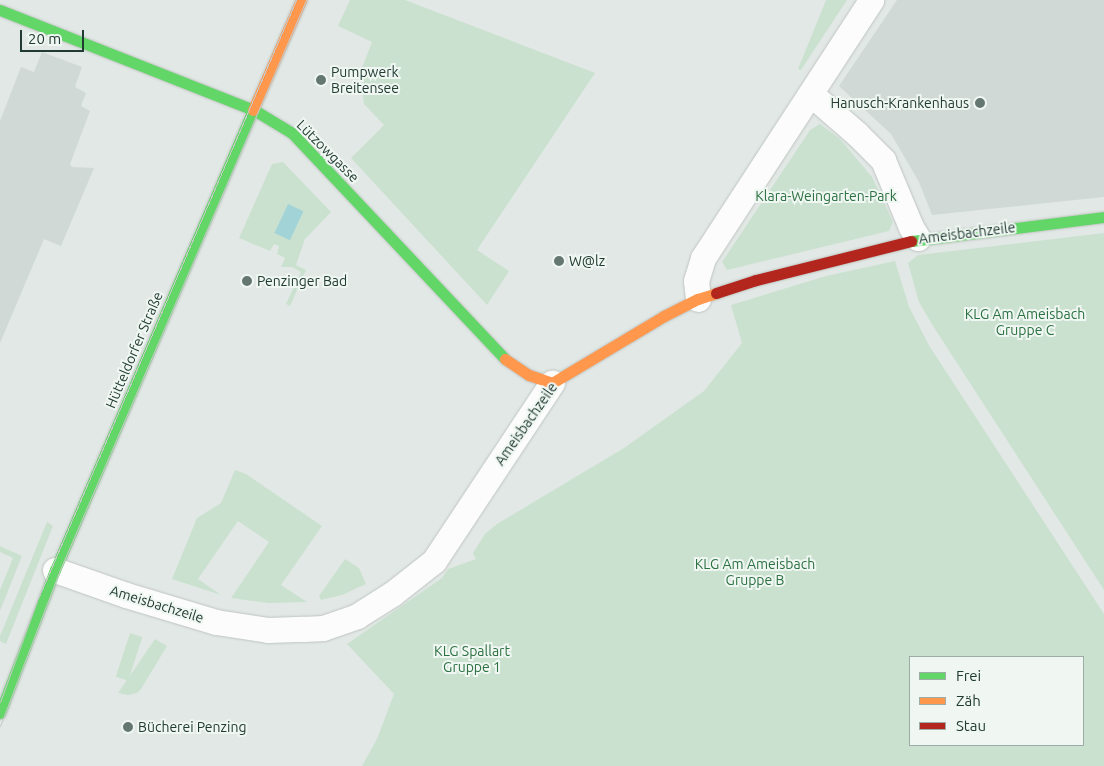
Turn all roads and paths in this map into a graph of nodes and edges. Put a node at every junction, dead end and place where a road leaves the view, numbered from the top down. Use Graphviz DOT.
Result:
graph roads {
  1 [pos="300,0"];
  2 [pos="871,0"];
  3 [pos="11,8"];
  4 [pos="811,94"];
  5 [pos="254,110"];
  6 [pos="1104,217"];
  7 [pos="918,238"];
  8 [pos="698,299"];
  9 [pos="552,383"];
  10 [pos="55,570"];
  11 [pos="6,680"];
  12 [pos="0,714"];
  1 -- 5 [label="street, Hütteldorfer Straße"];
  2 -- 4 [label="street"];
  3 -- 5 [label="street, Lützowgasse"];
  4 -- 7 [label="street"];
  4 -- 8 [label="street"];
  5 -- 9 [label="street, Lützowgasse"];
  5 -- 10 [label="street, Hütteldorfer Straße"];
  6 -- 7 [label="street, Ameisbachzeile"];
  7 -- 8 [label="street, Ameisbachzeile"];
  8 -- 9 [label="street, Ameisbachzeile"];
  9 -- 10 [label="street, Ameisbachzeile"];
  10 -- 11 [label="street, Hütteldorfer Straße"];
  11 -- 12 [label="street, Hütteldorfer Straße"];
}
